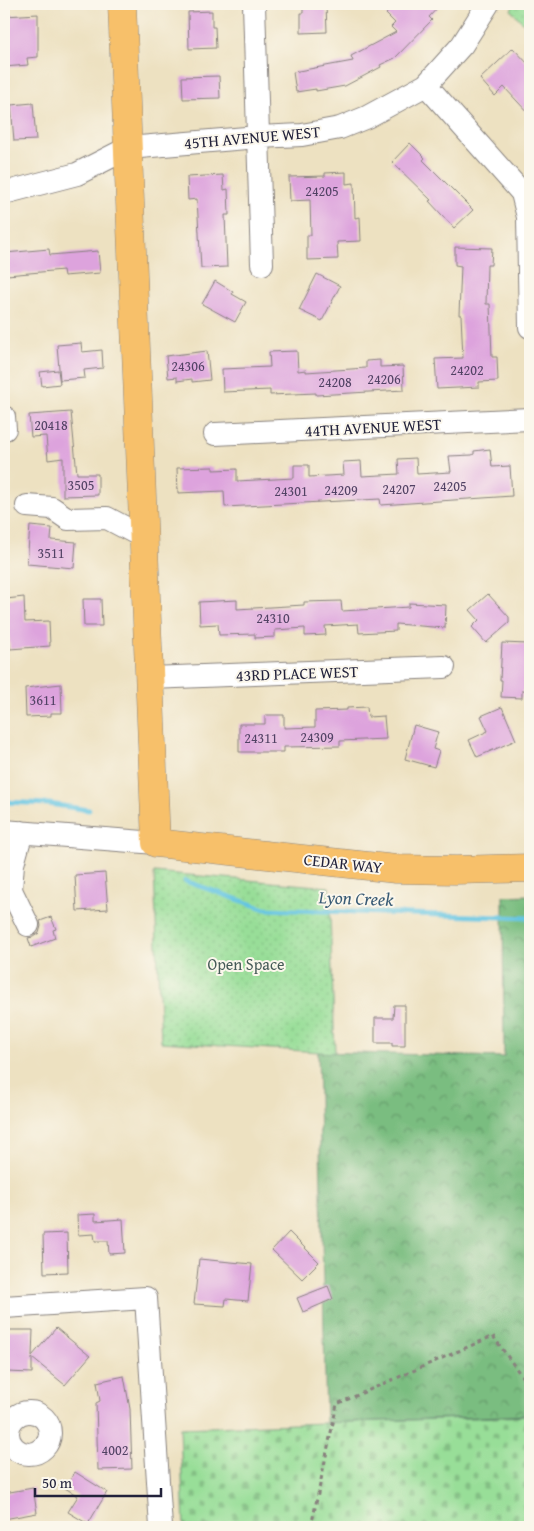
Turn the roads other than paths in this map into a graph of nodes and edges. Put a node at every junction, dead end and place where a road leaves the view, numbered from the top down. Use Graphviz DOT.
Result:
graph roads {
  1 [pos="122,4"];
  2 [pos="254,4"];
  3 [pos="488,4"];
  4 [pos="426,86"];
  5 [pos="258,137"];
  6 [pos="128,148"];
  7 [pos="4,193"];
  8 [pos="262,264"];
  9 [pos="530,327"];
  10 [pos="530,419"];
  11 [pos="215,434"];
  12 [pos="27,506"];
  13 [pos="143,537"];
  14 [pos="444,667"];
  15 [pos="150,678"];
  16 [pos="13,832"];
  17 [pos="156,843"];
  18 [pos="530,868"];
  19 [pos="28,925"];
  20 [pos="4,1307"];
  21 [pos="161,1527"];
  1 -- 6 [label="main road"];
  2 -- 5 [label="street"];
  3 -- 4 [label="street"];
  4 -- 5 [label="street, 45TH AVENUE WEST"];
  4 -- 9 [label="street"];
  5 -- 6 [label="street, 45TH AVENUE WEST"];
  5 -- 8 [label="street"];
  6 -- 7 [label="street"];
  6 -- 13 [label="main road"];
  10 -- 11 [label="street, 44TH AVENUE WEST"];
  12 -- 13 [label="street"];
  13 -- 15 [label="main road"];
  14 -- 15 [label="street, 43RD PLACE WEST"];
  15 -- 17 [label="main road"];
  16 -- 17 [label="street"];
  16 -- 19 [label="street"];
  17 -- 18 [label="main road, CEDAR WAY"];
  20 -- 21 [label="street"];
}
